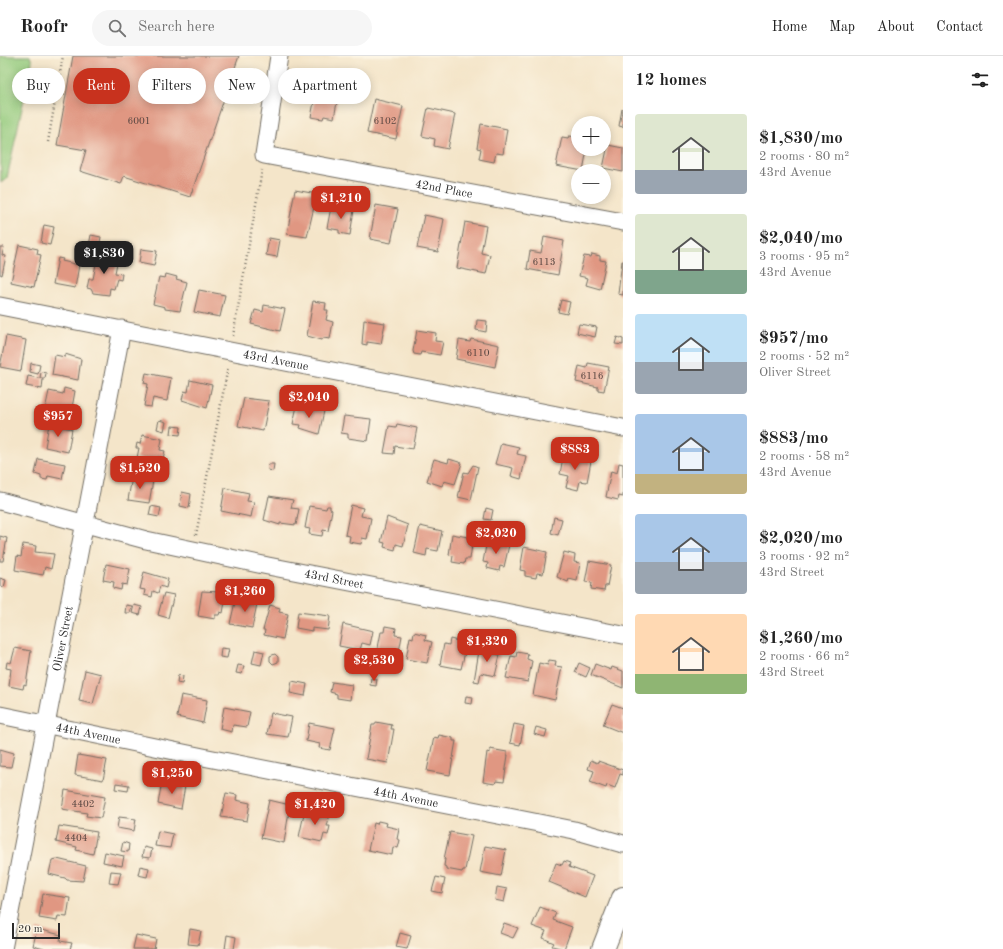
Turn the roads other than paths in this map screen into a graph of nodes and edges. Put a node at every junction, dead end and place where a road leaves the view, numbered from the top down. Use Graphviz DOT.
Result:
graph roads {
  1 [pos="279,56"];
  2 [pos="623,222"];
  3 [pos="0,306"];
  4 [pos="122,329"];
  5 [pos="623,428"];
  6 [pos="0,500"];
  7 [pos="84,523"];
  8 [pos="623,635"];
  9 [pos="0,715"];
  10 [pos="46,724"];
  11 [pos="623,844"];
  12 [pos="623,898"];
  13 [pos="3,949"];
  14 [pos="603,949"];
  1 -- 2 [label="street, 42nd Place"];
  3 -- 4 [label="street, 43rd Avenue"];
  4 -- 5 [label="street, 43rd Avenue"];
  4 -- 7 [label="street, Oliver Street"];
  6 -- 7 [label="street, 43rd Street"];
  7 -- 8 [label="street, 43rd Street"];
  7 -- 10 [label="street, Oliver Street"];
  9 -- 10 [label="street, 44th Avenue"];
  10 -- 11 [label="street, 44th Avenue"];
  10 -- 13 [label="street, Oliver Street"];
  12 -- 14 [label="street"];
}
